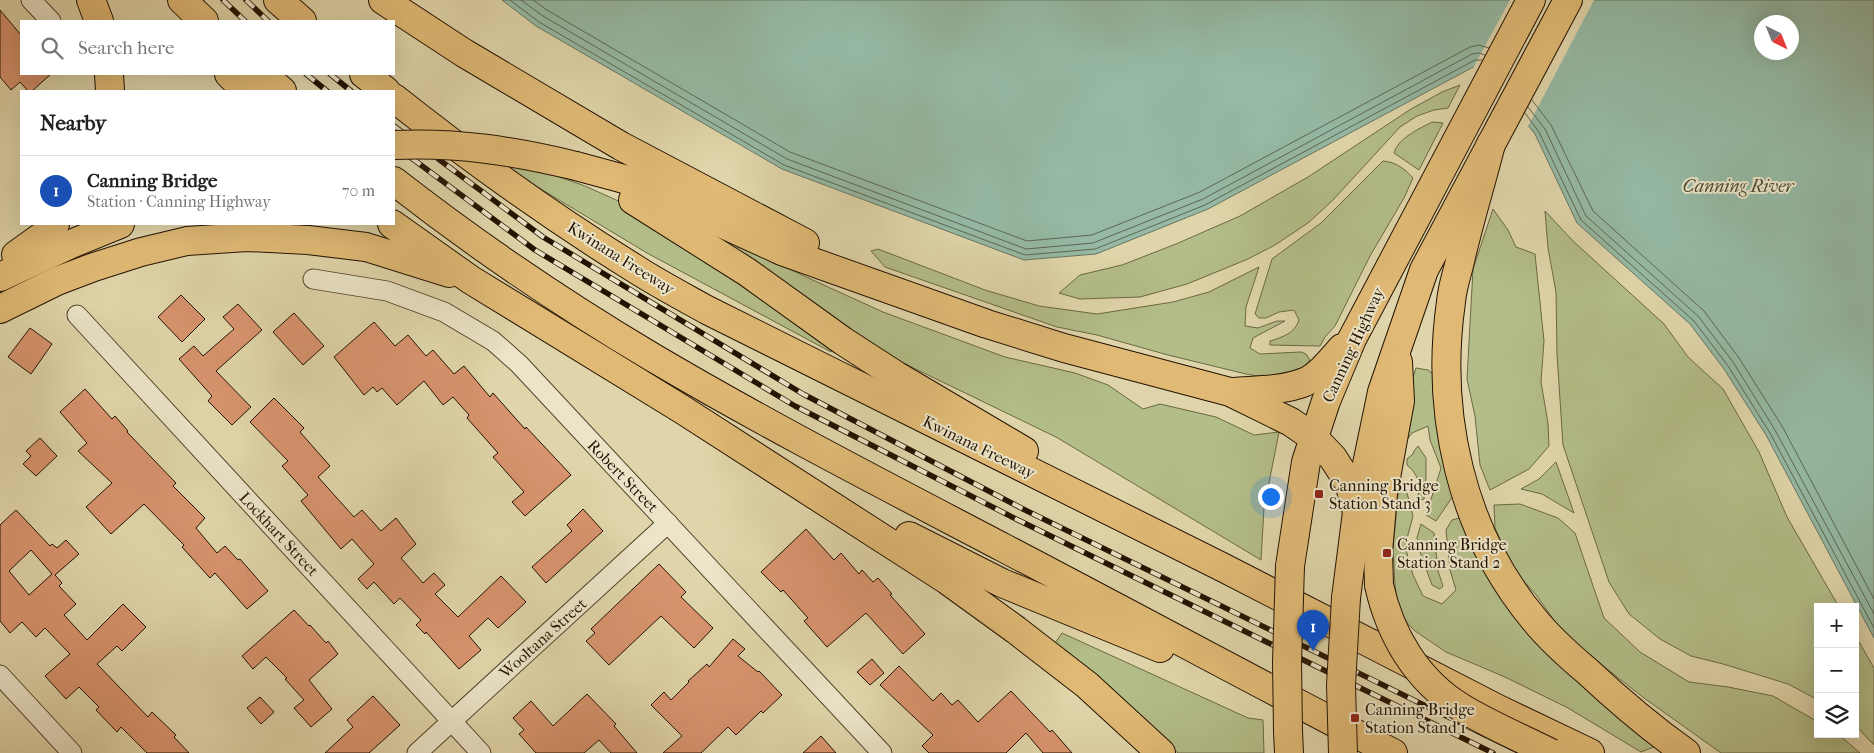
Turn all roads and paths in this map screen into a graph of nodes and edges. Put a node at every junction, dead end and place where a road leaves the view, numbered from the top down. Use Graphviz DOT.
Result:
graph roads {
  1 [pos="32,0"];
  2 [pos="91,0"];
  3 [pos="164,0"];
  4 [pos="182,0"];
  5 [pos="278,0"];
  6 [pos="382,0"];
  7 [pos="1532,0"];
  8 [pos="1568,0"];
  9 [pos="50,20"];
  10 [pos="99,20"];
  11 [pos="181,20"];
  12 [pos="203,20"];
  13 [pos="301,20"];
  14 [pos="109,75"];
  15 [pos="230,75"];
  16 [pos="263,75"];
  17 [pos="365,75"];
  18 [pos="110,90"];
  19 [pos="245,90"];
  20 [pos="281,90"];
  21 [pos="385,90"];
  22 [pos="395,99"];
  23 [pos="1492,144"];
  24 [pos="395,145"];
  25 [pos="576,166"];
  26 [pos="395,182"];
  27 [pos="54,225"];
  28 [pos="118,225"];
  29 [pos="393,225"];
  30 [pos="0,266"];
  31 [pos="0,277"];
  32 [pos="313,279"];
  33 [pos="472,280"];
  34 [pos="885,288"];
  35 [pos="0,309"];
  36 [pos="77,315"];
  37 [pos="1352,339"];
  38 [pos="1398,343"];
  39 [pos="1230,392"];
  40 [pos="683,410"];
  41 [pos="1314,438"];
  42 [pos="1357,512"];
  43 [pos="668,523"];
  44 [pos="1222,567"];
  45 [pos="0,675"];
  46 [pos="1297,704"];
  47 [pos="452,721"];
  48 [pos="1288,742"];
  49 [pos="72,753"];
  50 [pos="417,753"];
  51 [pos="481,753"];
  52 [pos="882,753"];
  53 [pos="1161,753"];
  54 [pos="1343,753"];
  55 [pos="1393,753"];
  56 [pos="1551,753"];
  57 [pos="1590,753"];
  58 [pos="1686,753"];
  1 -- 9 [label="street"];
  2 -- 10 [label="highway"];
  3 -- 11 [label="highway"];
  4 -- 12 [label="highway"];
  5 -- 13 [label="highway"];
  6 -- 34 [label="highway"];
  7 -- 37 [label="highway, Canning Highway"];
  8 -- 23 [label="highway"];
  14 -- 18 [label="highway"];
  15 -- 19 [label="highway"];
  16 -- 20 [label="highway"];
  17 -- 21 [label="highway"];
  22 -- 44 [label="highway, Kwinana Freeway"];
  23 -- 38 [label="highway"];
  23 -- 58 [label="highway"];
  24 -- 25 [label="highway, bridge"];
  25 -- 34 [label="highway"];
  25 -- 44 [label="highway"];
  26 -- 46 [label="highway"];
  27 -- 30 [label="highway"];
  28 -- 31 [label="highway"];
  29 -- 33 [label="highway"];
  32 -- 43 [label="street, Robert Street"];
  33 -- 35 [label="highway"];
  33 -- 40 [label="highway"];
  34 -- 39 [label="highway"];
  36 -- 47 [label="street, Lockhart Street"];
  37 -- 39 [label="highway"];
  37 -- 41 [label="highway, Canning Highway"];
  38 -- 42 [label="highway"];
  38 -- 56 [label="highway, bridge"];
  39 -- 41 [label="highway"];
  40 -- 46 [label="highway"];
  40 -- 53 [label="highway"];
  41 -- 42 [label="highway"];
  41 -- 48 [label="highway, Canning Highway, bridge"];
  42 -- 54 [label="highway, bridge"];
  43 -- 47 [label="street, Wooltana Street"];
  43 -- 52 [label="street, Robert Street"];
  44 -- 57 [label="highway, Kwinana Freeway"];
  45 -- 49 [label="street"];
  46 -- 55 [label="highway"];
  47 -- 50 [label="street, Wooltana Street"];
  47 -- 51 [label="street, Lockhart Street"];
}
